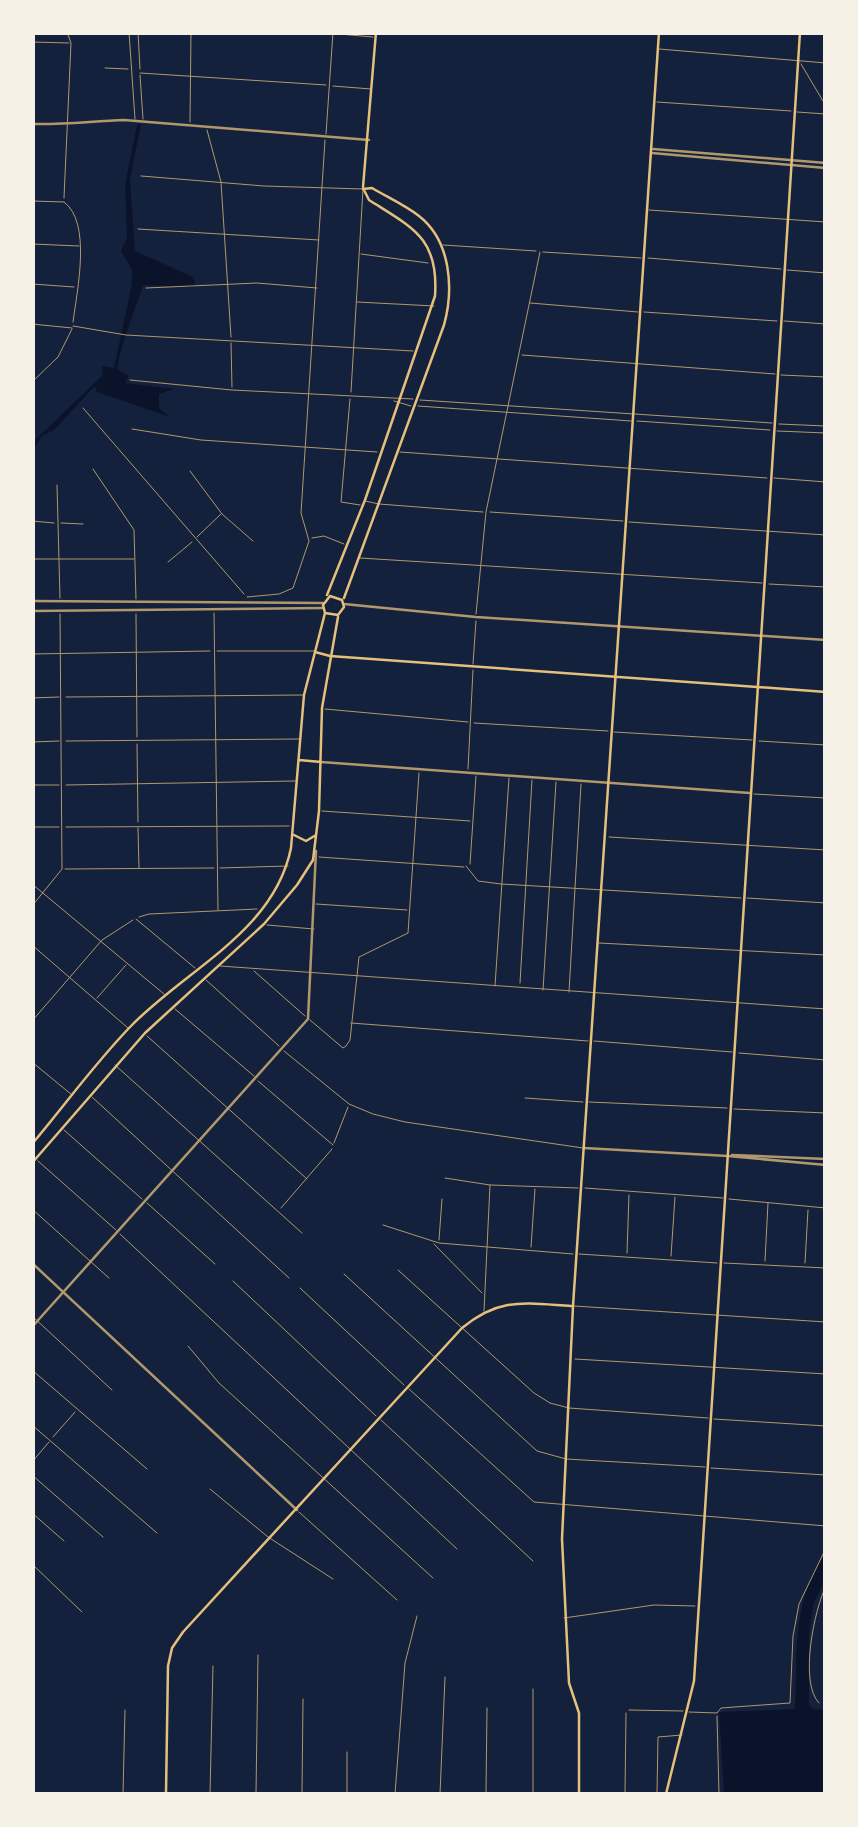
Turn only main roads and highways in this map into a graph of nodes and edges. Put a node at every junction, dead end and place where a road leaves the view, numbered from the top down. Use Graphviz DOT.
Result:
graph roads {
  1 [pos="658,32"];
  2 [pos="800,32"];
  3 [pos="376,35"];
  4 [pos="363,189"];
  5 [pos="440,244"];
  6 [pos="428,245"];
  7 [pos="343,603"];
  8 [pos="324,606"];
  9 [pos="338,616"];
  10 [pos="314,651"];
  11 [pos="330,656"];
  12 [pos="616,679"];
  13 [pos="758,687"];
  14 [pos="826,692"];
  15 [pos="297,760"];
  16 [pos="321,762"];
  17 [pos="293,834"];
  18 [pos="318,834"];
  19 [pos="98,1063"];
  20 [pos="109,1072"];
  21 [pos="95,1078"];
  22 [pos="32,1144"];
  23 [pos="34,1161"];
  24 [pos="573,1306"];
  25 [pos="166,1794"];
  26 [pos="579,1794"];
  27 [pos="666,1794"];
  1 -- 12 [label="main road"];
  2 -- 13 [label="main road"];
  3 -- 4 [label="main road"];
  4 -- 5 [label="main road"];
  4 -- 6 [label="main road"];
  5 -- 6 [label="main road"];
  5 -- 7 [label="main road"];
  6 -- 8 [label="main road"];
  7 -- 8 [label="main road"];
  7 -- 9 [label="main road"];
  8 -- 9 [label="main road"];
  8 -- 10 [label="main road"];
  9 -- 11 [label="main road"];
  10 -- 11 [label="main road"];
  10 -- 15 [label="main road"];
  11 -- 12 [label="main road"];
  11 -- 16 [label="main road"];
  12 -- 13 [label="main road"];
  12 -- 24 [label="main road"];
  13 -- 14 [label="main road"];
  13 -- 27 [label="main road"];
  15 -- 16 [label="main road"];
  15 -- 17 [label="main road"];
  16 -- 18 [label="main road"];
  17 -- 18 [label="main road"];
  17 -- 19 [label="main road"];
  18 -- 20 [label="main road"];
  19 -- 20 [label="main road"];
  19 -- 21 [label="main road"];
  20 -- 21 [label="main road"];
  21 -- 22 [label="main road"];
  21 -- 23 [label="main road"];
  24 -- 25 [label="main road"];
  24 -- 26 [label="main road"];
}
